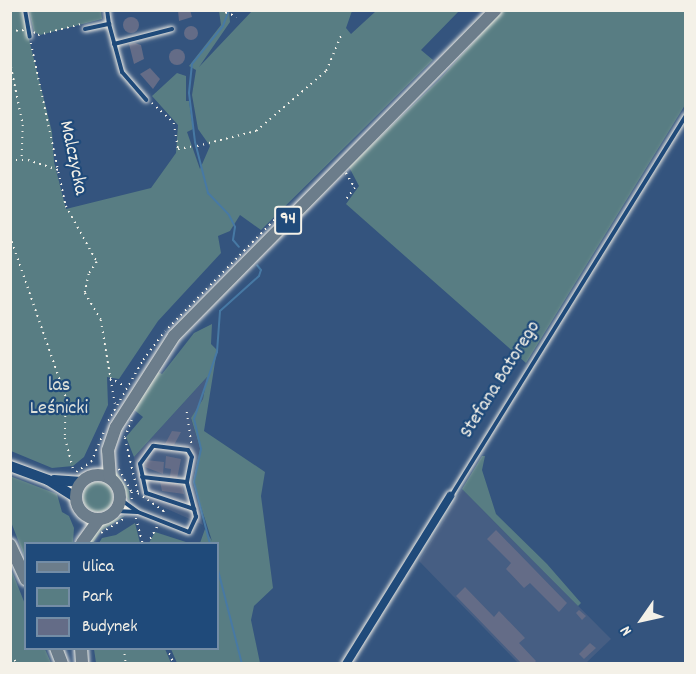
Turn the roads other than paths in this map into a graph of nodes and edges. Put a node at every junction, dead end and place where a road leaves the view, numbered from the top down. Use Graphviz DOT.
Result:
graph roads {
  1 [pos="25,10"];
  2 [pos="107,10"];
  3 [pos="495,10"];
  4 [pos="109,24"];
  5 [pos="86,29"];
  6 [pos="172,29"];
  7 [pos="30,37"];
  8 [pos="114,44"];
  9 [pos="146,100"];
  10 [pos="686,115"];
  11 [pos="108,450"];
  12 [pos="10,466"];
  13 [pos="94,475"];
  14 [pos="78,477"];
  15 [pos="142,477"];
  16 [pos="110,478"];
  17 [pos="48,480"];
  18 [pos="187,482"];
  19 [pos="450,496"];
  20 [pos="75,497"];
  21 [pos="127,499"];
  22 [pos="194,509"];
  23 [pos="138,512"];
  24 [pos="121,513"];
  25 [pos="83,515"];
  26 [pos="99,520"];
  27 [pos="82,542"];
  28 [pos="83,542"];
  29 [pos="10,545"];
  30 [pos="24,575"];
  31 [pos="346,663"];
  1 -- 7 [label="lane"];
  2 -- 4 [label="lane"];
  3 -- 11 [label="main road, 94"];
  4 -- 5 [label="lane"];
  4 -- 8 [label="lane"];
  6 -- 8 [label="lane"];
  8 -- 9 [label="lane"];
  10 -- 19 [label="lane, Stefana Batorego"];
  11 -- 13 [label="main road, 94"];
  11 -- 16 [label="main road, 94"];
  12 -- 17 [label="main road"];
  13 -- 14 [label="main road"];
  13 -- 16 [label="main road"];
  14 -- 17 [label="main road"];
  14 -- 20 [label="main road"];
  15 -- 18 [label="lane"];
  15 -- 18 [label="lane"];
  15 -- 22 [label="lane"];
  16 -- 21 [label="main road, 94"];
  17 -- 20 [label="main road"];
  18 -- 22 [label="lane"];
  19 -- 31 [label="street, Stefana Batorego"];
  20 -- 25 [label="main road"];
  21 -- 23 [label="lane"];
  21 -- 24 [label="main road"];
  22 -- 23 [label="lane"];
  23 -- 24 [label="lane"];
  24 -- 26 [label="main road"];
  25 -- 26 [label="main road"];
  25 -- 27 [label="main road"];
  26 -- 28 [label="main road"];
  29 -- 30 [label="main road"];
}
